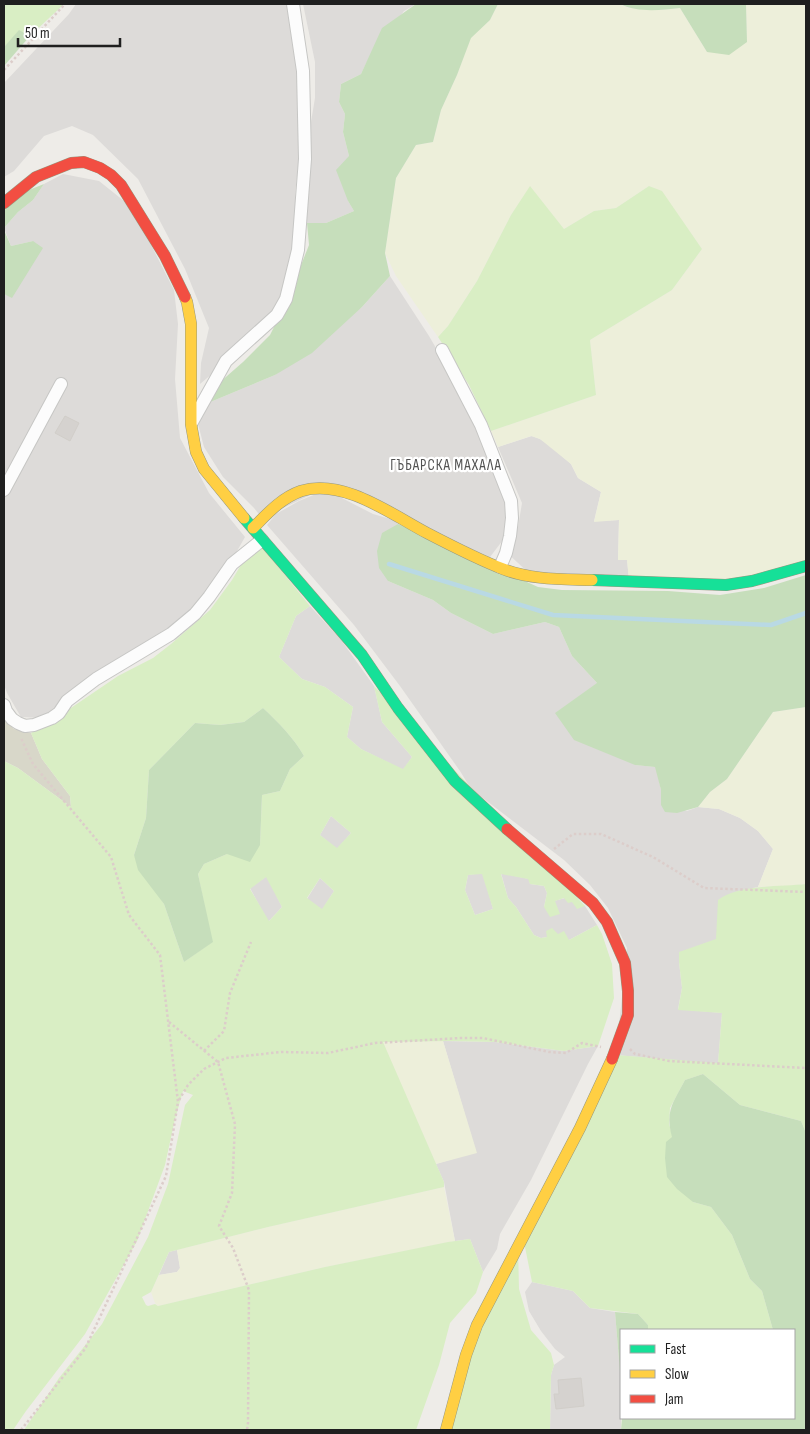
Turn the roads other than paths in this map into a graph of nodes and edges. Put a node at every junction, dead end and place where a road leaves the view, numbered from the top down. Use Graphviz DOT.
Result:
graph roads {
  1 [pos="293,4"];
  2 [pos="4,202"];
  3 [pos="442,350"];
  4 [pos="60,384"];
  5 [pos="190,424"];
  6 [pos="4,490"];
  7 [pos="254,528"];
  8 [pos="262,540"];
  9 [pos="806,566"];
  10 [pos="500,568"];
  11 [pos="4,705"];
  12 [pos="446,1430"];
  1 -- 5 [label="street"];
  2 -- 5 [label="street"];
  3 -- 10 [label="street"];
  4 -- 6 [label="street"];
  5 -- 7 [label="street"];
  7 -- 8 [label="street"];
  7 -- 10 [label="street"];
  8 -- 11 [label="street"];
  8 -- 12 [label="street"];
  9 -- 10 [label="street"];
}
